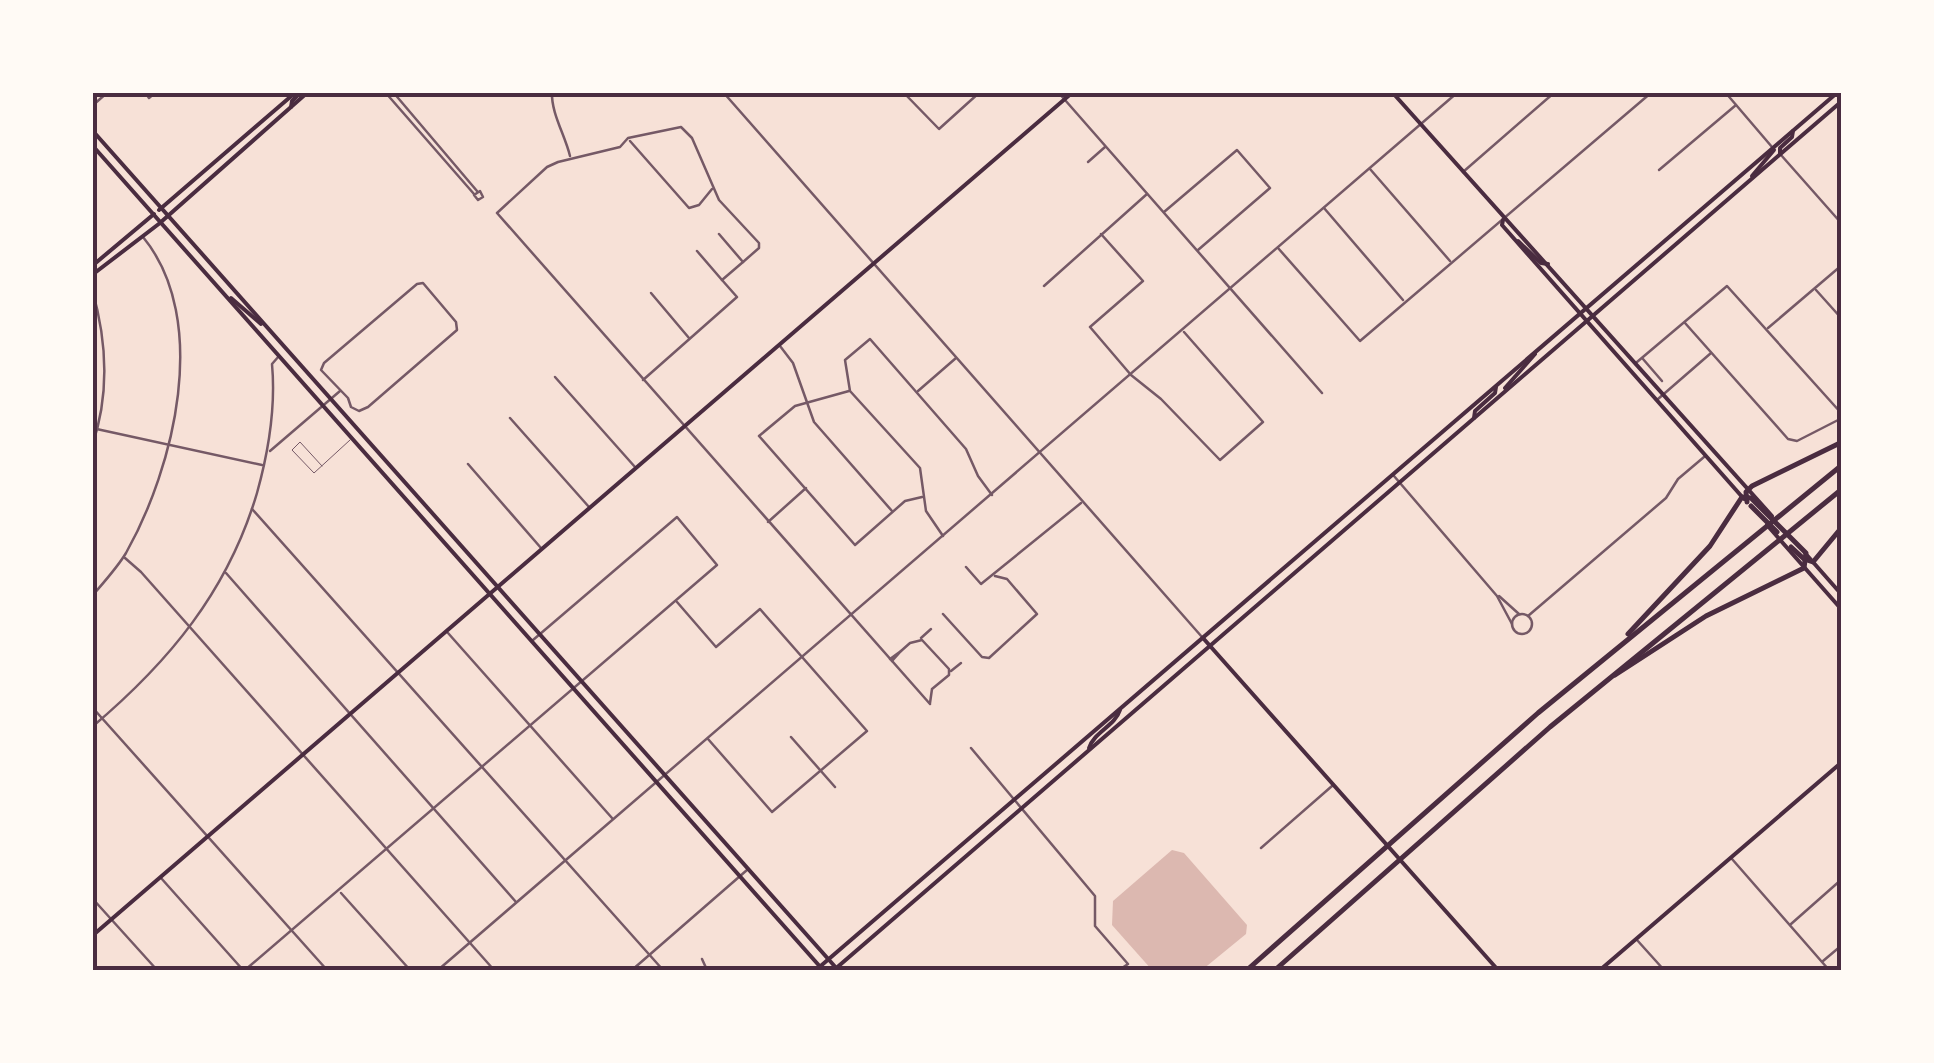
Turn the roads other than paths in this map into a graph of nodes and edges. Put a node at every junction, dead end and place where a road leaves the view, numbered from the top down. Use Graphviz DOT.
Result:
graph roads {
  1 [pos="108,92"];
  2 [pos="145,92"];
  3 [pos="156,92"];
  4 [pos="302,92"];
  5 [pos="385,92"];
  6 [pos="393,92"];
  7 [pos="552,92"];
  8 [pos="723,92"];
  9 [pos="903,92"];
  10 [pos="980,92"];
  11 [pos="1058,92"];
  12 [pos="1073,92"];
  13 [pos="1392,92"];
  14 [pos="1458,92"];
  15 [pos="1555,92"];
  16 [pos="1652,92"];
  17 [pos="1725,92"];
  18 [pos="1838,92"];
  19 [pos="1064,100"];
  20 [pos="1842,101"];
  21 [pos="1736,105"];
  22 [pos="92,106"];
  23 [pos="1420,125"];
  24 [pos="1793,131"];
  25 [pos="94,133"];
  26 [pos="628,138"];
  27 [pos="92,145"];
  28 [pos="1106,146"];
  29 [pos="1773,148"];
  30 [pos="1780,154"];
  31 [pos="571,158"];
  32 [pos="1088,162"];
  33 [pos="1370,169"];
  34 [pos="1659,170"];
  35 [pos="1462,172"];
  36 [pos="1749,180"];
  37 [pos="713,188"];
  38 [pos="1147,194"];
  39 [pos="161,208"];
  40 [pos="1324,208"];
  41 [pos="1163,213"];
  42 [pos="154,214"];
  43 [pos="168,216"];
  44 [pos="1503,220"];
  45 [pos="160,222"];
  46 [pos="1842,224"];
  47 [pos="719,234"];
  48 [pos="1101,234"];
  49 [pos="142,236"];
  50 [pos="1514,239"];
  51 [pos="1278,248"];
  52 [pos="696,251"];
  53 [pos="1197,251"];
  54 [pos="744,262"];
  55 [pos="1451,262"];
  56 [pos="874,263"];
  57 [pos="1548,264"];
  58 [pos="92,266"];
  59 [pos="1842,266"];
  60 [pos="92,275"];
  61 [pos="722,280"];
  62 [pos="1044,286"];
  63 [pos="1815,288"];
  64 [pos="92,289"];
  65 [pos="1230,289"];
  66 [pos="650,294"];
  67 [pos="227,297"];
  68 [pos="1404,301"];
  69 [pos="1586,307"];
  70 [pos="1579,313"];
  71 [pos="1594,315"];
  72 [pos="1842,319"];
  73 [pos="1587,321"];
  74 [pos="1684,322"];
  75 [pos="264,324"];
  76 [pos="1767,329"];
  77 [pos="1183,330"];
  78 [pos="690,339"];
  79 [pos="1544,343"];
  80 [pos="780,346"];
  81 [pos="1711,352"];
  82 [pos="279,356"];
  83 [pos="956,358"];
  84 [pos="1642,358"];
  85 [pos="1636,364"];
  86 [pos="1131,375"];
  87 [pos="554,377"];
  88 [pos="642,380"];
  89 [pos="1662,382"];
  90 [pos="1495,386"];
  91 [pos="341,390"];
  92 [pos="1506,390"];
  93 [pos="850,391"];
  94 [pos="917,392"];
  95 [pos="1322,393"];
  96 [pos="1663,394"];
  97 [pos="330,399"];
  98 [pos="1656,400"];
  99 [pos="806,402"];
  100 [pos="324,405"];
  101 [pos="1842,416"];
  102 [pos="510,418"];
  103 [pos="1474,418"];
  104 [pos="684,427"];
  105 [pos="95,429"];
  106 [pos="353,438"];
  107 [pos="1842,442"];
  108 [pos="171,445"];
  109 [pos="92,446"];
  110 [pos="268,453"];
  111 [pos="1038,454"];
  112 [pos="1706,456"];
  113 [pos="468,464"];
  114 [pos="1842,464"];
  115 [pos="264,466"];
  116 [pos="322,466"];
  117 [pos="636,468"];
  118 [pos="1393,474"];
  119 [pos="1399,482"];
  120 [pos="806,488"];
  121 [pos="1842,489"];
  122 [pos="992,495"];
  123 [pos="924,497"];
  124 [pos="1747,498"];
  125 [pos="1082,502"];
  126 [pos="590,508"];
  127 [pos="252,509"];
  128 [pos="893,512"];
  129 [pos="767,523"];
  130 [pos="1842,527"];
  131 [pos="944,537"];
  132 [pos="542,550"];
  133 [pos="124,557"];
  134 [pos="1808,561"];
  135 [pos="966,567"];
  136 [pos="226,573"];
  137 [pos="995,576"];
  138 [pos="497,588"];
  139 [pos="491,594"];
  140 [pos="1842,595"];
  141 [pos="92,596"];
  142 [pos="1497,596"];
  143 [pos="676,601"];
  144 [pos="1842,610"];
  145 [pos="943,614"];
  146 [pos="1520,614"];
  147 [pos="1528,616"];
  148 [pos="851,617"];
  149 [pos="1512,624"];
  150 [pos="190,628"];
  151 [pos="931,629"];
  152 [pos="447,632"];
  153 [pos="538,635"];
  154 [pos="1203,638"];
  155 [pos="920,639"];
  156 [pos="532,640"];
  157 [pos="1210,644"];
  158 [pos="1610,652"];
  159 [pos="803,657"];
  160 [pos="890,661"];
  161 [pos="961,663"];
  162 [pos="399,672"];
  163 [pos="950,672"];
  164 [pos="1608,678"];
  165 [pos="580,682"];
  166 [pos="574,688"];
  167 [pos="92,707"];
  168 [pos="1120,710"];
  169 [pos="350,715"];
  170 [pos="102,719"];
  171 [pos="530,726"];
  172 [pos="92,727"];
  173 [pos="790,737"];
  174 [pos="708,739"];
  175 [pos="971,748"];
  176 [pos="1090,748"];
  177 [pos="303,755"];
  178 [pos="1842,762"];
  179 [pos="482,767"];
  180 [pos="820,771"];
  181 [pos="664,776"];
  182 [pos="657,782"];
  183 [pos="1333,785"];
  184 [pos="835,787"];
  185 [pos="1015,799"];
  186 [pos="1021,806"];
  187 [pos="434,809"];
  188 [pos="613,820"];
  189 [pos="208,836"];
  190 [pos="1262,848"];
  191 [pos="387,850"];
  192 [pos="1731,858"];
  193 [pos="566,862"];
  194 [pos="748,870"];
  195 [pos="741,876"];
  196 [pos="160,877"];
  197 [pos="1842,879"];
  198 [pos="340,891"];
  199 [pos="92,898"];
  200 [pos="517,903"];
  201 [pos="112,920"];
  202 [pos="1790,925"];
  203 [pos="292,931"];
  204 [pos="92,936"];
  205 [pos="1636,939"];
  206 [pos="470,943"];
  207 [pos="1842,945"];
  208 [pos="650,955"];
  209 [pos="702,959"];
  210 [pos="828,960"];
  211 [pos="1822,962"];
  212 [pos="820,969"];
  213 [pos="1494,969"];
  214 [pos="157,970"];
  215 [pos="244,970"];
  216 [pos="327,970"];
  217 [pos="410,970"];
  218 [pos="438,970"];
  219 [pos="494,970"];
  220 [pos="632,970"];
  221 [pos="663,970"];
  222 [pos="707,970"];
  223 [pos="836,970"];
  224 [pos="1118,970"];
  225 [pos="1244,970"];
  226 [pos="1275,970"];
  227 [pos="1600,970"];
  228 [pos="1664,970"];
  229 [pos="1830,970"];
  1 -- 22 [label="street"];
  2 -- 3 [label="street"];
  4 -- 39 [label="main road"];
  4 -- 43 [label="main road"];
  5 -- 6 [label="street"];
  7 -- 31 [label="street"];
  8 -- 56 [label="street"];
  9 -- 10 [label="street"];
  11 -- 19 [label="street"];
  12 -- 19 [label="main road"];
  13 -- 23 [label="main road"];
  14 -- 23 [label="street"];
  15 -- 35 [label="street"];
  16 -- 44 [label="street"];
  17 -- 21 [label="street"];
  18 -- 24 [label="main road"];
  19 -- 28 [label="street"];
  19 -- 56 [label="main road"];
  20 -- 30 [label="main road"];
  21 -- 29 [label="street"];
  21 -- 34 [label="street"];
  23 -- 33 [label="street"];
  23 -- 35 [label="main road"];
  24 -- 29 [label="main road"];
  24 -- 30 [label="main road"];
  25 -- 39 [label="main road"];
  26 -- 31 [label="street"];
  26 -- 37 [label="street"];
  26 -- 37 [label="street"];
  27 -- 42 [label="main road"];
  28 -- 32 [label="street"];
  28 -- 38 [label="street"];
  29 -- 36 [label="main road"];
  29 -- 69 [label="main road"];
  30 -- 36 [label="main road"];
  30 -- 46 [label="street"];
  31 -- 88 [label="street"];
  33 -- 40 [label="street"];
  33 -- 55 [label="street"];
  35 -- 44 [label="main road"];
  36 -- 71 [label="main road"];
  37 -- 54 [label="street"];
  38 -- 41 [label="street"];
  38 -- 48 [label="street"];
  39 -- 42 [label="main road"];
  39 -- 43 [label="main road"];
  40 -- 51 [label="street"];
  40 -- 68 [label="street"];
  41 -- 53 [label="street"];
  41 -- 53 [label="street"];
  42 -- 45 [label="main road"];
  42 -- 58 [label="main road"];
  43 -- 45 [label="main road"];
  43 -- 75 [label="main road"];
  44 -- 50 [label="main road"];
  44 -- 55 [label="street"];
  44 -- 57 [label="main road"];
  45 -- 49 [label="main road"];
  45 -- 67 [label="main road"];
  47 -- 54 [label="street"];
  48 -- 62 [label="street"];
  48 -- 86 [label="street"];
  49 -- 60 [label="main road"];
  49 -- 108 [label="street"];
  50 -- 57 [label="main road"];
  50 -- 70 [label="main road"];
  51 -- 65 [label="street"];
  51 -- 68 [label="street"];
  52 -- 61 [label="street"];
  53 -- 65 [label="street"];
  54 -- 61 [label="street"];
  55 -- 68 [label="street"];
  56 -- 80 [label="main road"];
  56 -- 83 [label="street"];
  57 -- 69 [label="main road"];
  59 -- 63 [label="street"];
  61 -- 78 [label="street"];
  63 -- 72 [label="street"];
  63 -- 76 [label="street"];
  64 -- 105 [label="street"];
  65 -- 77 [label="street"];
  65 -- 95 [label="street"];
  66 -- 78 [label="street"];
  67 -- 75 [label="main road"];
  67 -- 82 [label="main road"];
  69 -- 70 [label="main road"];
  69 -- 71 [label="main road"];
  70 -- 73 [label="main road"];
  70 -- 79 [label="main road"];
  71 -- 73 [label="main road"];
  71 -- 85 [label="main road"];
  73 -- 92 [label="main road"];
  73 -- 98 [label="main road"];
  74 -- 76 [label="street"];
  74 -- 81 [label="street"];
  74 -- 84 [label="street"];
  75 -- 97 [label="main road"];
  76 -- 101 [label="street"];
  77 -- 86 [label="street"];
  77 -- 86 [label="street"];
  78 -- 88 [label="street"];
  79 -- 90 [label="main road"];
  79 -- 92 [label="main road"];
  80 -- 99 [label="street"];
  80 -- 104 [label="main road"];
  81 -- 96 [label="street"];
  81 -- 101 [label="street"];
  82 -- 100 [label="main road"];
  82 -- 110 [label="street"];
  83 -- 94 [label="street"];
  83 -- 111 [label="street"];
  84 -- 85 [label="street"];
  84 -- 89 [label="street"];
  85 -- 96 [label="main road"];
  86 -- 111 [label="street"];
  87 -- 117 [label="street"];
  88 -- 104 [label="street"];
  90 -- 103 [label="main road"];
  90 -- 118 [label="main road"];
  91 -- 91 [label="street"];
  91 -- 97 [label="street"];
  92 -- 103 [label="main road"];
  93 -- 94 [label="street"];
  93 -- 99 [label="street"];
  93 -- 123 [label="street"];
  94 -- 122 [label="street"];
  96 -- 98 [label="street"];
  96 -- 124 [label="main road"];
  97 -- 100 [label="street"];
  97 -- 138 [label="main road"];
  98 -- 112 [label="main road"];
  99 -- 120 [label="street"];
  99 -- 128 [label="street"];
  100 -- 106 [label="main road"];
  100 -- 110 [label="street"];
  102 -- 126 [label="street"];
  103 -- 119 [label="main road"];
  104 -- 117 [label="main road"];
  104 -- 129 [label="street"];
  105 -- 108 [label="street"];
  105 -- 109 [label="street"];
  106 -- 116 [label="lane"];
  106 -- 139 [label="main road"];
  107 -- 124 [label="highway"];
  108 -- 115 [label="street"];
  108 -- 133 [label="street"];
  110 -- 115 [label="street"];
  111 -- 122 [label="street"];
  111 -- 125 [label="street"];
  112 -- 124 [label="main road"];
  112 -- 147 [label="street"];
  113 -- 132 [label="street"];
  114 -- 158 [label="highway"];
  115 -- 127 [label="street"];
  116 -- 116 [label="lane"];
  117 -- 126 [label="main road"];
  118 -- 119 [label="street"];
  118 -- 154 [label="main road"];
  119 -- 142 [label="street"];
  119 -- 157 [label="main road"];
  120 -- 128 [label="street"];
  120 -- 129 [label="street"];
  121 -- 164 [label="highway"];
  122 -- 131 [label="street"];
  123 -- 128 [label="street"];
  123 -- 131 [label="street"];
  124 -- 134 [label="highway"];
  124 -- 158 [label="highway"];
  125 -- 137 [label="street"];
  125 -- 154 [label="street"];
  126 -- 132 [label="main road"];
  127 -- 136 [label="street"];
  127 -- 162 [label="street"];
  129 -- 148 [label="street"];
  130 -- 134 [label="highway"];
  131 -- 148 [label="street"];
  132 -- 138 [label="main road"];
  133 -- 141 [label="street"];
  133 -- 150 [label="street"];
  134 -- 140 [label="main road"];
  134 -- 144 [label="main road"];
  134 -- 164 [label="highway"];
  135 -- 137 [label="street"];
  136 -- 150 [label="street"];
  136 -- 169 [label="street"];
  137 -- 145 [label="street"];
  138 -- 139 [label="main road"];
  138 -- 153 [label="main road"];
  139 -- 152 [label="main road"];
  139 -- 156 [label="main road"];
  142 -- 146 [label="street"];
  142 -- 149 [label="street"];
  143 -- 153 [label="street"];
  143 -- 159 [label="street"];
  143 -- 165 [label="street"];
  146 -- 147 [label="street"];
  146 -- 149 [label="street"];
  147 -- 149 [label="street"];
  148 -- 159 [label="street"];
  148 -- 160 [label="street"];
  150 -- 170 [label="street"];
  150 -- 177 [label="street"];
  151 -- 155 [label="street"];
  152 -- 162 [label="main road"];
  152 -- 171 [label="street"];
  153 -- 156 [label="street"];
  153 -- 165 [label="main road"];
  154 -- 157 [label="main road"];
  154 -- 168 [label="main road"];
  155 -- 160 [label="street"];
  155 -- 163 [label="street"];
  156 -- 166 [label="main road"];
  157 -- 176 [label="main road"];
  157 -- 183 [label="main road"];
  158 -- 225 [label="highway"];
  159 -- 174 [label="street"];
  159 -- 180 [label="street"];
  160 -- 163 [label="street"];
  161 -- 163 [label="street"];
  162 -- 169 [label="main road"];
  162 -- 179 [label="street"];
  164 -- 226 [label="highway"];
  165 -- 166 [label="street"];
  165 -- 181 [label="main road"];
  166 -- 171 [label="street"];
  166 -- 182 [label="main road"];
  167 -- 170 [label="street"];
  168 -- 176 [label="main road"];
  168 -- 185 [label="main road"];
  169 -- 177 [label="main road"];
  169 -- 187 [label="street"];
  170 -- 172 [label="street"];
  170 -- 189 [label="street"];
  171 -- 179 [label="street"];
  171 -- 188 [label="street"];
  173 -- 180 [label="street"];
  174 -- 180 [label="street"];
  174 -- 181 [label="street"];
  175 -- 185 [label="street"];
  176 -- 186 [label="main road"];
  177 -- 189 [label="main road"];
  177 -- 191 [label="street"];
  178 -- 192 [label="main road"];
  179 -- 187 [label="street"];
  179 -- 193 [label="street"];
  180 -- 184 [label="street"];
  181 -- 182 [label="street"];
  181 -- 194 [label="main road"];
  182 -- 188 [label="street"];
  182 -- 195 [label="main road"];
  183 -- 190 [label="street"];
  183 -- 213 [label="main road"];
  185 -- 186 [label="street"];
  185 -- 210 [label="main road"];
  186 -- 223 [label="main road"];
  186 -- 224 [label="street"];
  187 -- 191 [label="street"];
  187 -- 200 [label="street"];
  188 -- 193 [label="street"];
  189 -- 196 [label="main road"];
  189 -- 203 [label="street"];
  191 -- 198 [label="street"];
  191 -- 206 [label="street"];
  192 -- 202 [label="street"];
  192 -- 205 [label="main road"];
  193 -- 200 [label="street"];
  193 -- 208 [label="street"];
  194 -- 195 [label="street"];
  194 -- 210 [label="main road"];
  195 -- 208 [label="street"];
  195 -- 212 [label="main road"];
  196 -- 201 [label="main road"];
  196 -- 215 [label="street"];
  197 -- 202 [label="street"];
  198 -- 203 [label="street"];
  198 -- 217 [label="street"];
  199 -- 201 [label="street"];
  200 -- 206 [label="street"];
  201 -- 204 [label="main road"];
  201 -- 214 [label="street"];
  202 -- 211 [label="street"];
  203 -- 215 [label="street"];
  203 -- 216 [label="street"];
  205 -- 227 [label="main road"];
  205 -- 228 [label="street"];
  206 -- 218 [label="street"];
  206 -- 219 [label="street"];
  207 -- 211 [label="street"];
  208 -- 220 [label="street"];
  208 -- 221 [label="street"];
  209 -- 222 [label="street"];
  210 -- 212 [label="main road"];
  210 -- 223 [label="main road"];
  211 -- 229 [label="street"];
}
